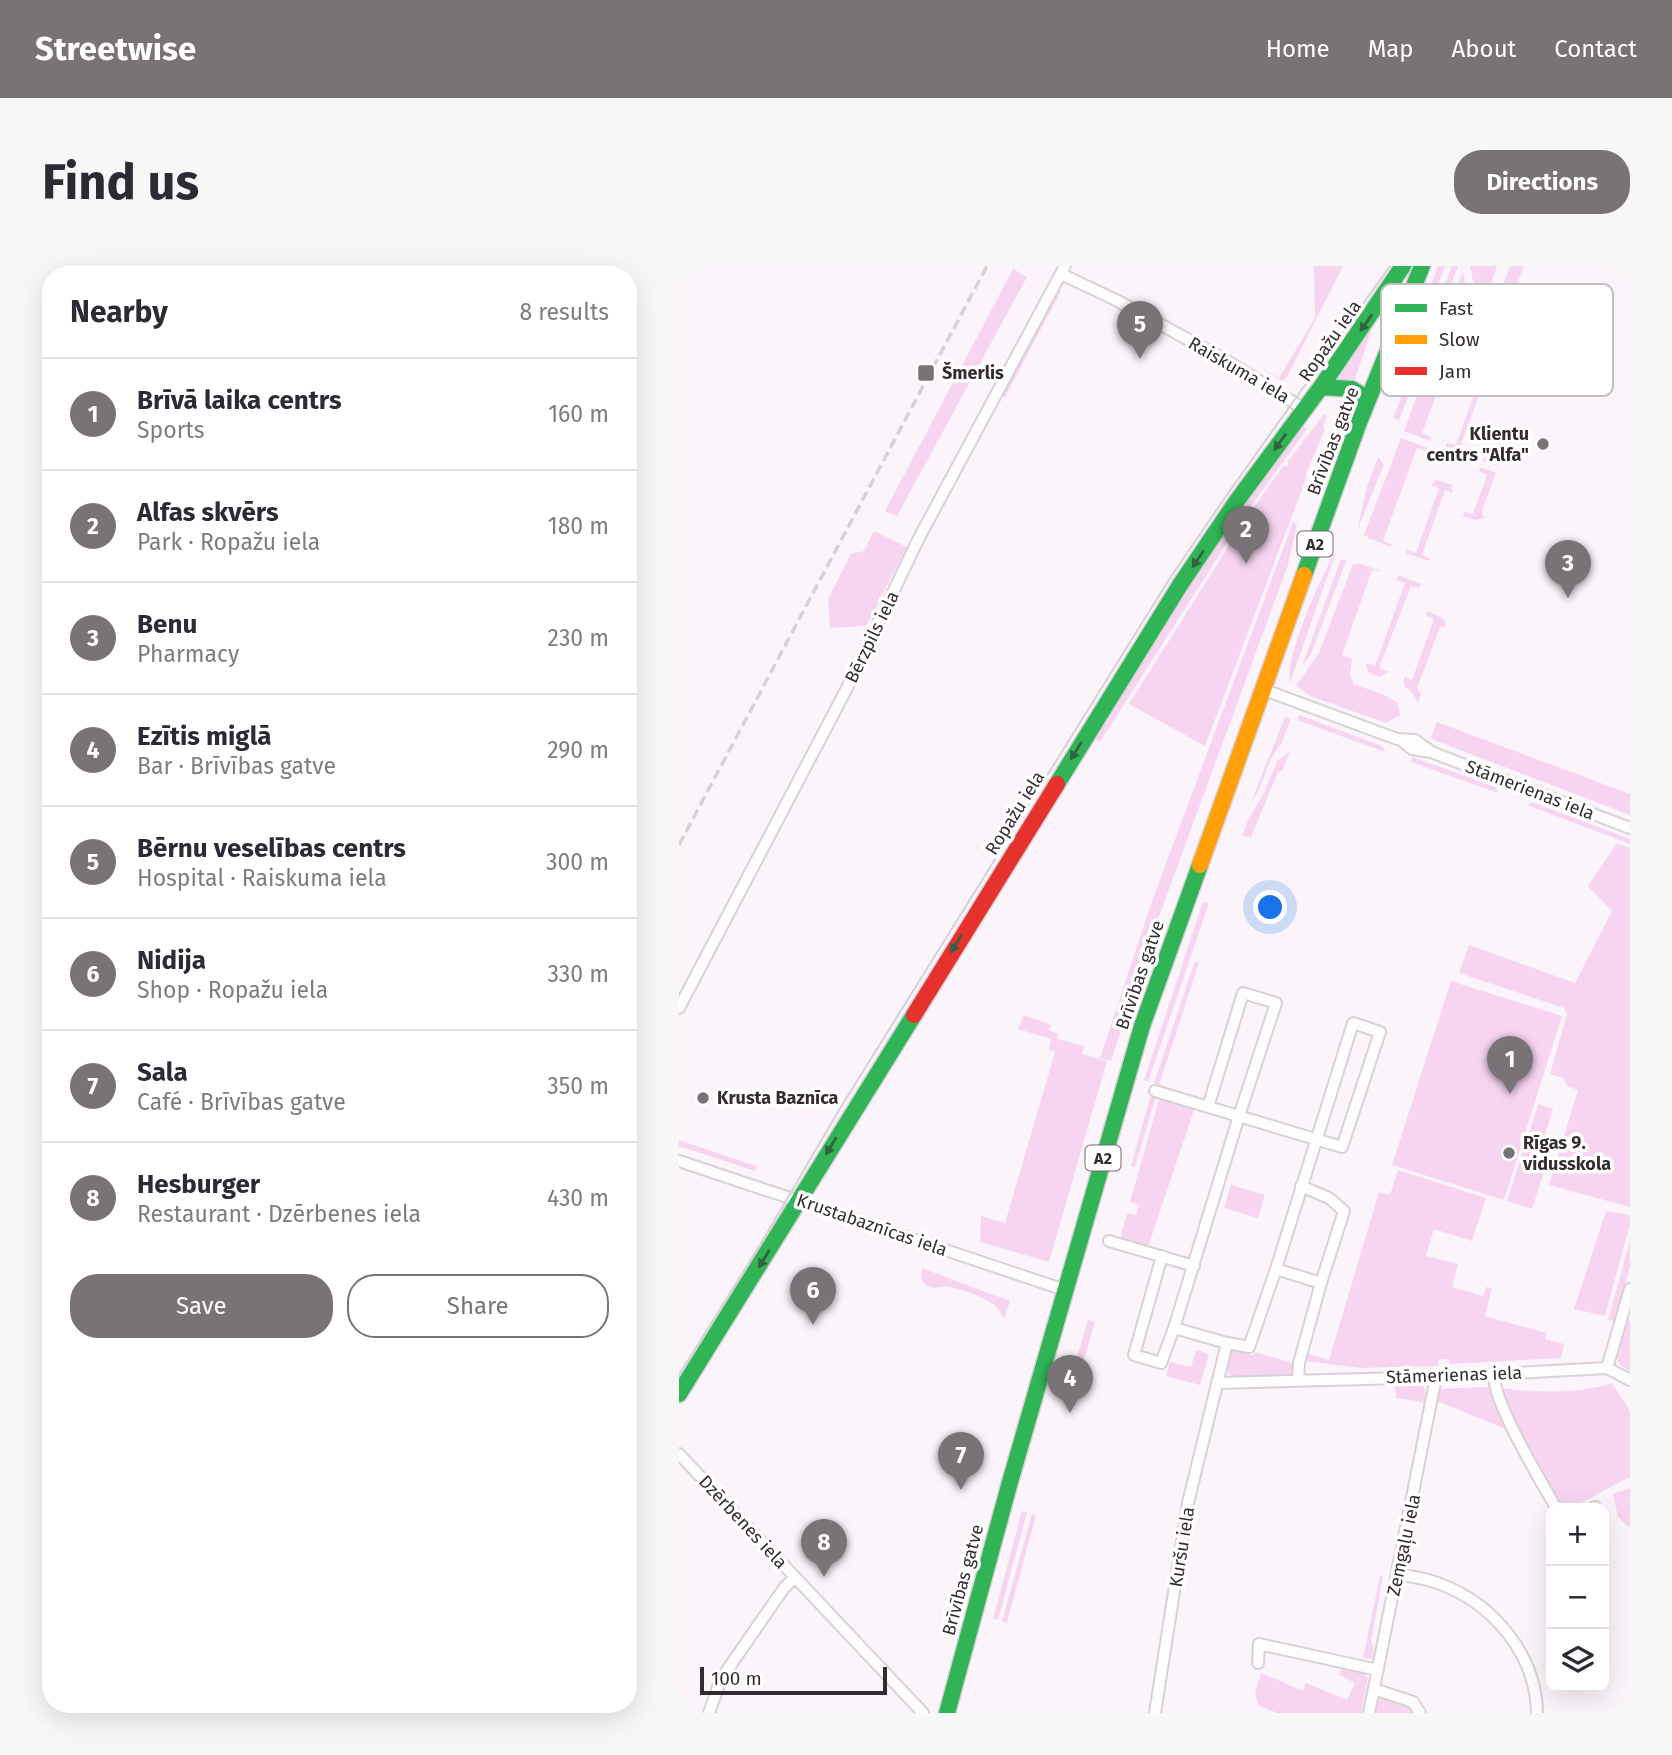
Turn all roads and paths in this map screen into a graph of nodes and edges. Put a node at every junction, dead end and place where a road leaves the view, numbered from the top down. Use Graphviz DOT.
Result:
graph roads {
  1 [pos="1403,266"];
  2 [pos="1422,266"];
  3 [pos="1063,270"];
  4 [pos="1391,284"];
  5 [pos="1415,284"];
  6 [pos="1381,298"];
  7 [pos="1381,369"];
  8 [pos="1321,387"];
  9 [pos="1369,399"];
  10 [pos="1304,409"];
  11 [pos="1262,690"];
  12 [pos="1630,828"];
  13 [pos="679,1008"];
  14 [pos="1154,1091"];
  15 [pos="1208,1107"];
  16 [pos="1239,1116"];
  17 [pos="1315,1139"];
  18 [pos="679,1161"];
  19 [pos="1301,1186"];
  20 [pos="799,1200"];
  21 [pos="1109,1241"];
  22 [pos="1162,1256"];
  23 [pos="1194,1266"];
  24 [pos="1276,1269"];
  25 [pos="1321,1283"];
  26 [pos="1630,1289"];
  27 [pos="1065,1290"];
  28 [pos="1174,1328"];
  29 [pos="1227,1343"];
  30 [pos="1607,1368"];
  31 [pos="1494,1374"];
  32 [pos="1436,1377"];
  33 [pos="1298,1380"];
  34 [pos="1630,1380"];
  35 [pos="1218,1382"];
  36 [pos="679,1394"];
  37 [pos="679,1454"];
  38 [pos="1553,1503"];
  39 [pos="1398,1574"];
  40 [pos="795,1577"];
  41 [pos="1258,1664"];
  42 [pos="1378,1670"];
  43 [pos="1374,1689"];
  44 [pos="709,1713"];
  45 [pos="923,1713"];
  46 [pos="947,1713"];
  47 [pos="1155,1713"];
  48 [pos="1369,1713"];
  49 [pos="1420,1713"];
  50 [pos="1537,1713"];
  1 -- 4 [label="main road, Ropažu iela, one-way"];
  2 -- 5 [label="main road, Brīvības gatve / A2"];
  3 -- 10 [label="street, Raiskuma iela"];
  3 -- 13 [label="street, Bērzpils iela"];
  6 -- 8 [label="main road, Ropažu iela, one-way"];
  7 -- 9 [label="main road, Brīvības gatve / A2"];
  8 -- 9 [label="main road"];
  8 -- 10 [label="main road, Ropažu iela"];
  9 -- 11 [label="main road, Brīvības gatve / A2"];
  10 -- 20 [label="main road, Ropažu iela, one-way"];
  11 -- 12 [label="street, Stāmerienas iela"];
  11 -- 27 [label="main road, Brīvības gatve / A2"];
  14 -- 15 [label="street"];
  15 -- 16 [label="street"];
  15 -- 16 [label="street"];
  16 -- 17 [label="street"];
  16 -- 23 [label="street"];
  17 -- 17 [label="street"];
  17 -- 19 [label="street"];
  18 -- 20 [label="street, Krustabaznīcas iela"];
  19 -- 24 [label="street"];
  19 -- 25 [label="street"];
  20 -- 27 [label="street, Krustabaznīcas iela"];
  20 -- 36 [label="main road, Ropažu iela, one-way"];
  21 -- 22 [label="street"];
  22 -- 23 [label="street"];
  22 -- 28 [label="street"];
  23 -- 28 [label="street"];
  24 -- 25 [label="street"];
  24 -- 29 [label="street"];
  25 -- 33 [label="street"];
  26 -- 30 [label="street"];
  27 -- 46 [label="main road, Brīvības gatve / A2"];
  28 -- 29 [label="street"];
  29 -- 35 [label="street, Kuršu iela"];
  30 -- 31 [label="street, Stāmerienas iela"];
  30 -- 34 [label="street"];
  31 -- 32 [label="street, Stāmerienas iela"];
  31 -- 38 [label="street"];
  32 -- 33 [label="street, Stāmerienas iela"];
  32 -- 39 [label="street, Zemgaļu iela"];
  33 -- 35 [label="street, Stāmerienas iela"];
  35 -- 47 [label="street, Kuršu iela"];
  37 -- 40 [label="street, Dzērbenes iela"];
  39 -- 42 [label="street, Zemgaļu iela"];
  39 -- 50 [label="street"];
  40 -- 44 [label="street"];
  40 -- 45 [label="street, Dzērbenes iela"];
  41 -- 42 [label="street"];
  42 -- 43 [label="street, Zemgaļu iela"];
  43 -- 48 [label="street, Zemgaļu iela"];
  43 -- 49 [label="street"];
}
